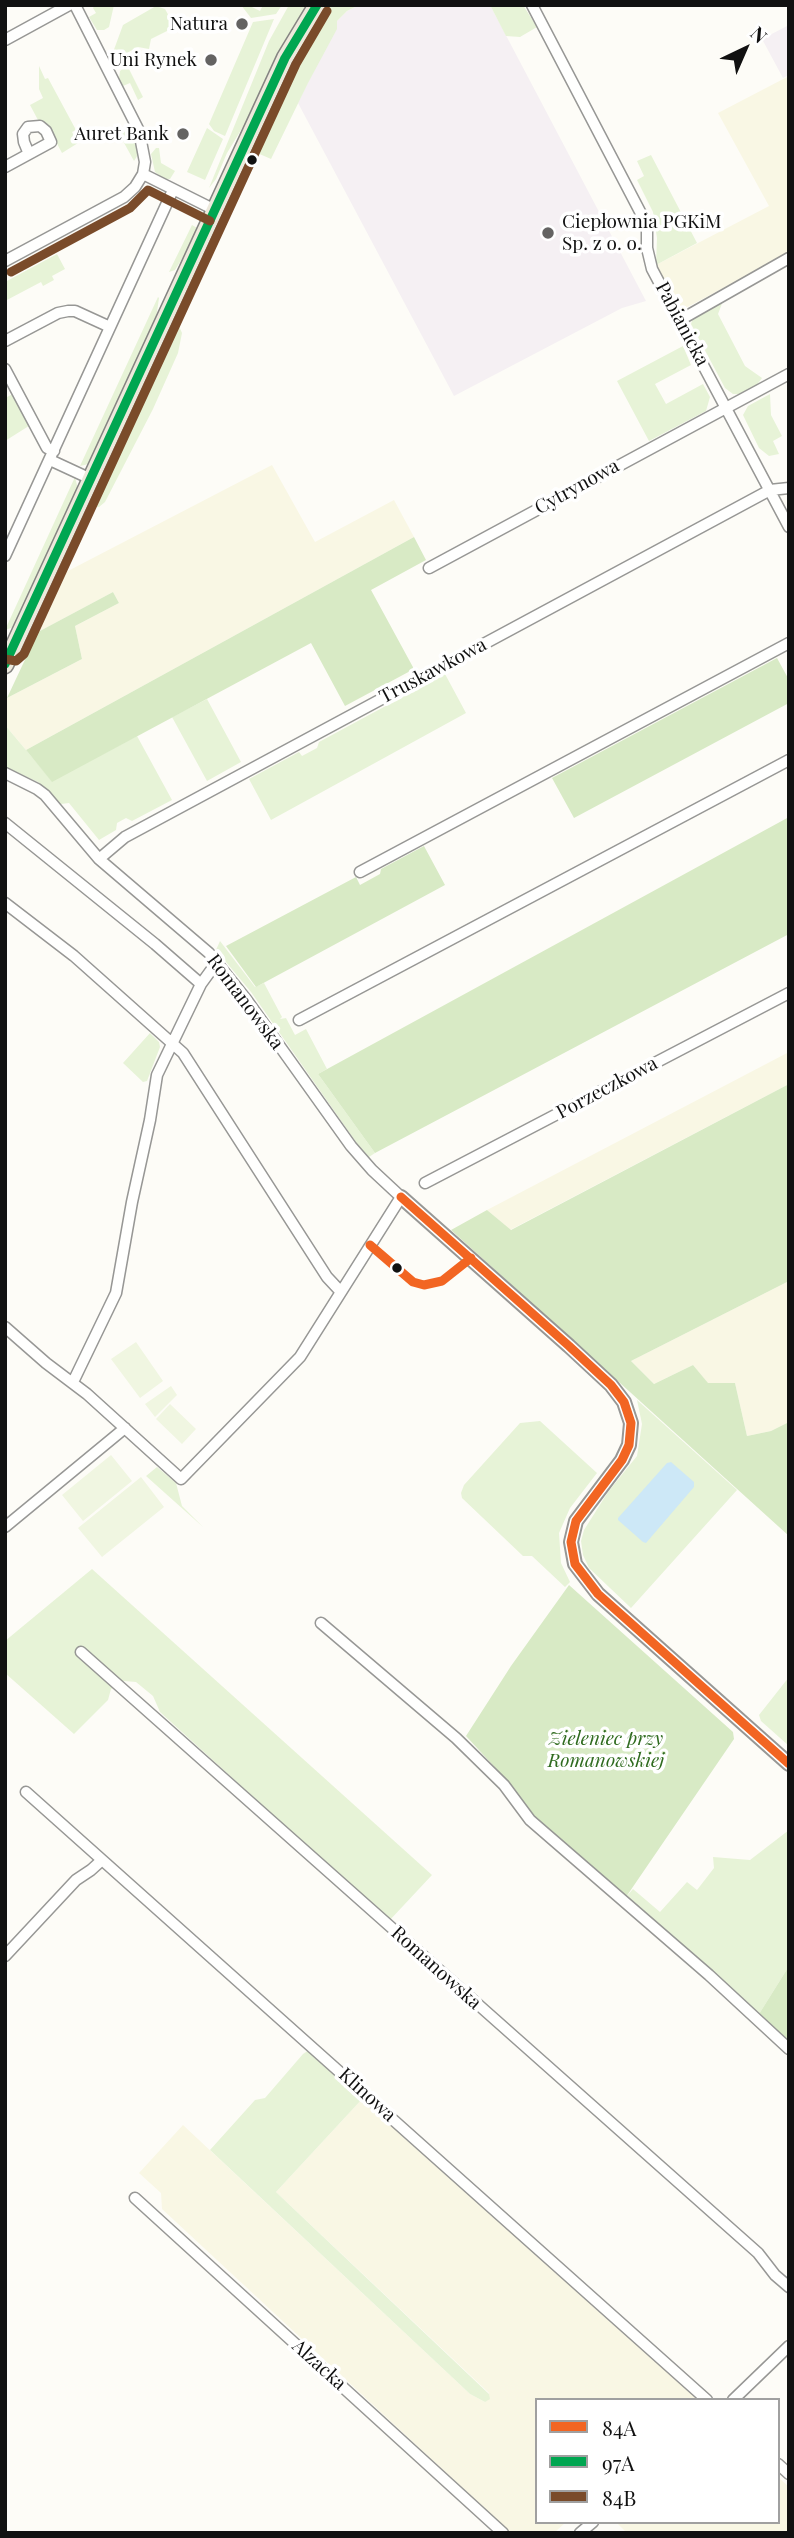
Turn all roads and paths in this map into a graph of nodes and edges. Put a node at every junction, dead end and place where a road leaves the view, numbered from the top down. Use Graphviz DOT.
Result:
graph roads {
  1 [pos="69,5"];
  2 [pos="75,5"];
  3 [pos="317,5"];
  4 [pos="532,5"];
  5 [pos="5,40"];
  6 [pos="29,154"];
  7 [pos="5,167"];
  8 [pos="144,174"];
  9 [pos="173,190"];
  10 [pos="215,210"];
  11 [pos="789,258"];
  12 [pos="5,261"];
  13 [pos="680,320"];
  14 [pos="110,327"];
  15 [pos="5,341"];
  16 [pos="5,369"];
  17 [pos="789,374"];
  18 [pos="726,406"];
  19 [pos="52,455"];
  20 [pos="91,479"];
  21 [pos="789,488"];
  22 [pos="770,490"];
  23 [pos="789,527"];
  24 [pos="5,556"];
  25 [pos="429,568"];
  26 [pos="789,643"];
  27 [pos="9,646"];
  28 [pos="5,665"];
  29 [pos="789,760"];
  30 [pos="5,773"];
  31 [pos="5,823"];
  32 [pos="99,859"];
  33 [pos="360,872"];
  34 [pos="5,903"];
  35 [pos="217,962"];
  36 [pos="201,984"];
  37 [pos="789,993"];
  38 [pos="299,1020"];
  39 [pos="171,1043"];
  40 [pos="425,1183"];
  41 [pos="401,1197"];
  42 [pos="341,1292"];
  43 [pos="5,1327"];
  44 [pos="73,1382"];
  45 [pos="125,1428"];
  46 [pos="5,1527"];
  47 [pos="321,1623"];
  48 [pos="80,1652"];
  49 [pos="789,1764"];
  50 [pos="26,1791"];
  51 [pos="102,1860"];
  52 [pos="5,1956"];
  53 [pos="789,2049"];
  54 [pos="135,2197"];
  55 [pos="789,2287"];
  56 [pos="789,2346"];
  57 [pos="705,2398"];
  58 [pos="735,2398"];
  59 [pos="503,2533"];
  1 -- 5 [label="street"];
  2 -- 8 [label="street"];
  3 -- 10 [label="main road"];
  4 -- 13 [label="street, Pabianicka"];
  6 -- 7 [label="street"];
  8 -- 9 [label="street"];
  8 -- 12 [label="street"];
  9 -- 10 [label="street"];
  9 -- 14 [label="street"];
  10 -- 20 [label="main road"];
  11 -- 13 [label="street"];
  13 -- 18 [label="street, Pabianicka"];
  14 -- 15 [label="street"];
  14 -- 19 [label="street"];
  16 -- 19 [label="street"];
  17 -- 18 [label="street, Cytrynowa"];
  18 -- 22 [label="street, Pabianicka"];
  18 -- 25 [label="street, Cytrynowa"];
  19 -- 20 [label="street"];
  19 -- 24 [label="street"];
  20 -- 27 [label="main road"];
  21 -- 22 [label="street"];
  22 -- 23 [label="street, Pabianicka"];
  22 -- 32 [label="street, Truskawkowa"];
  26 -- 33 [label="street"];
  27 -- 28 [label="main road"];
  29 -- 38 [label="street"];
  30 -- 32 [label="street, Romanowska"];
  31 -- 36 [label="street"];
  32 -- 35 [label="street, Romanowska"];
  34 -- 39 [label="street"];
  35 -- 36 [label="street"];
  35 -- 41 [label="street, Romanowska"];
  36 -- 39 [label="street"];
  37 -- 40 [label="street, Porzeczkowa"];
  39 -- 42 [label="street"];
  39 -- 44 [label="street"];
  41 -- 42 [label="street"];
  41 -- 49 [label="street, Romanowska"];
  42 -- 45 [label="street"];
  43 -- 44 [label="street"];
  44 -- 45 [label="street"];
  45 -- 46 [label="street"];
  47 -- 53 [label="street"];
  48 -- 55 [label="street, Romanowska"];
  50 -- 51 [label="street, Klinowa"];
  51 -- 52 [label="street"];
  51 -- 57 [label="street, Klinowa"];
  54 -- 59 [label="street, Alzacka"];
  56 -- 58 [label="street"];
}
